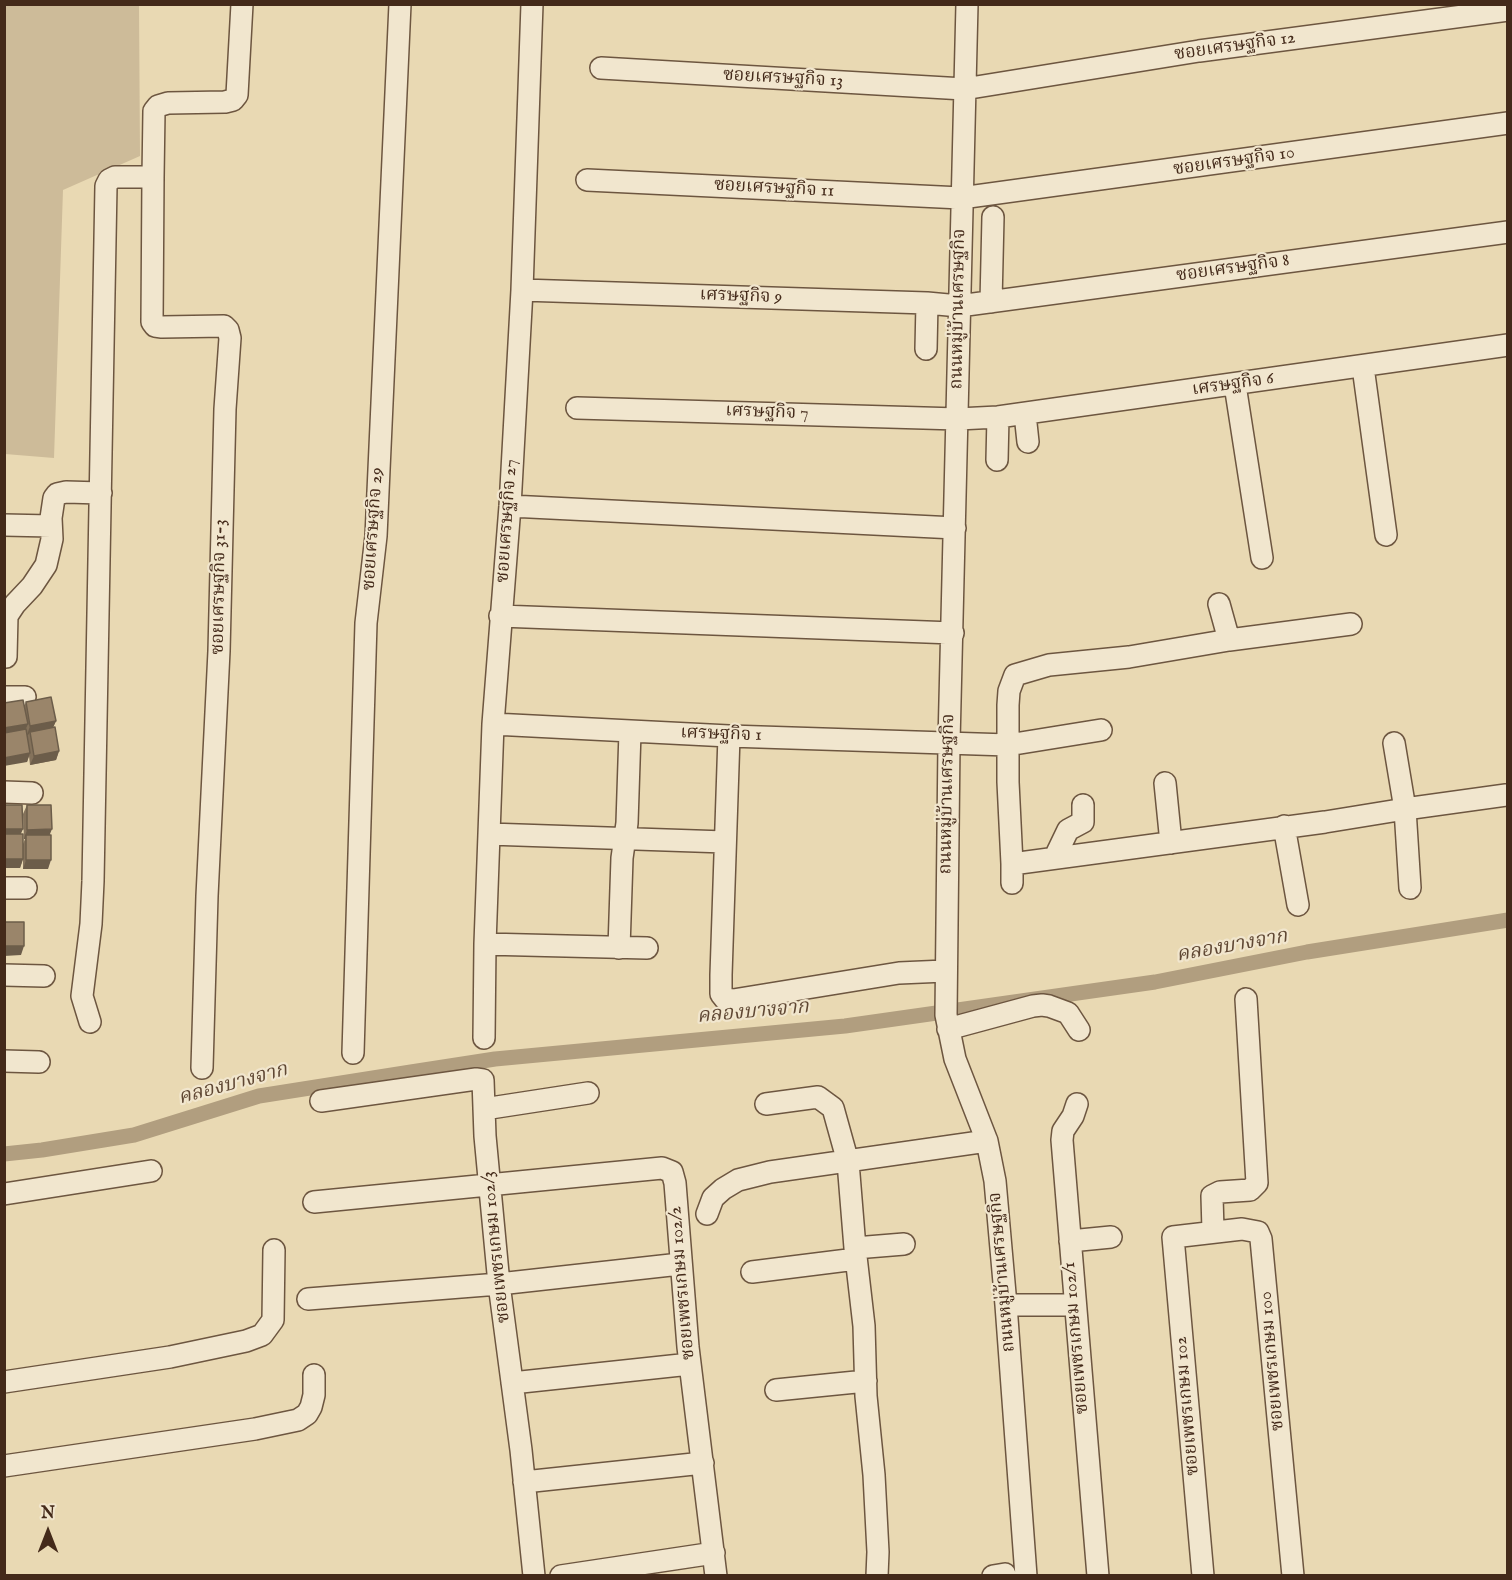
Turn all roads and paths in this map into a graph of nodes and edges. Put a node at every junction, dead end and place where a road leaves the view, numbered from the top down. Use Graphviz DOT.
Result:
graph roads {
  1 [pos="242,4"];
  2 [pos="400,4"];
  3 [pos="532,4"];
  4 [pos="967,4"];
  5 [pos="1508,10"];
  6 [pos="601,68"];
  7 [pos="964,89"];
  8 [pos="1508,123"];
  9 [pos="153,177"];
  10 [pos="587,180"];
  11 [pos="961,198"];
  12 [pos="993,217"];
  13 [pos="1508,232"];
  14 [pos="522,290"];
  15 [pos="991,302"];
  16 [pos="927,303"];
  17 [pos="959,306"];
  18 [pos="1508,345"];
  19 [pos="926,349"];
  20 [pos="1363,367"];
  21 [pos="1235,385"];
  22 [pos="576,408"];
  23 [pos="1025,414"];
  24 [pos="998,417"];
  25 [pos="958,419"];
  26 [pos="1028,442"];
  27 [pos="997,460"];
  28 [pos="101,493"];
  29 [pos="510,506"];
  30 [pos="4,525"];
  31 [pos="51,526"];
  32 [pos="954,528"];
  33 [pos="1386,535"];
  34 [pos="1263,558"];
  35 [pos="1219,604"];
  36 [pos="500,616"];
  37 [pos="1351,624"];
  38 [pos="952,633"];
  39 [pos="1229,640"];
  40 [pos="6,657"];
  41 [pos="494,724"];
  42 [pos="1101,730"];
  43 [pos="630,732"];
  44 [pos="729,736"];
  45 [pos="949,742"];
  46 [pos="1394,743"];
  47 [pos="1008,745"];
  48 [pos="1165,783"];
  49 [pos="4,792"];
  50 [pos="32,793"];
  51 [pos="1506,795"];
  52 [pos="1083,805"];
  53 [pos="1405,809"];
  54 [pos="1284,826"];
  55 [pos="489,834"];
  56 [pos="625,839"];
  57 [pos="725,842"];
  58 [pos="1172,843"];
  59 [pos="1055,857"];
  60 [pos="4,888"];
  61 [pos="26,888"];
  62 [pos="1410,888"];
  63 [pos="1298,905"];
  64 [pos="484,944"];
  65 [pos="619,948"];
  66 [pos="647,948"];
  67 [pos="4,975"];
  68 [pos="44,976"];
  69 [pos="946,978"];
  70 [pos="1246,999"];
  71 [pos="90,1022"];
  72 [pos="947,1022"];
  73 [pos="1079,1029"];
  74 [pos="484,1038"];
  75 [pos="353,1053"];
  76 [pos="4,1061"];
  77 [pos="39,1062"];
  78 [pos="202,1068"];
  79 [pos="588,1093"];
  80 [pos="321,1101"];
  81 [pos="765,1104"];
  82 [pos="1077,1104"];
  83 [pos="484,1109"];
  84 [pos="987,1141"];
  85 [pos="848,1162"];
  86 [pos="151,1172"];
  87 [pos="490,1184"];
  88 [pos="4,1194"];
  89 [pos="314,1202"];
  90 [pos="707,1214"];
  91 [pos="1213,1231"];
  92 [pos="1111,1237"];
  93 [pos="1173,1237"];
  94 [pos="1070,1241"];
  95 [pos="904,1244"];
  96 [pos="274,1250"];
  97 [pos="855,1253"];
  98 [pos="680,1264"];
  99 [pos="752,1272"];
  100 [pos="499,1284"];
  101 [pos="308,1299"];
  102 [pos="1006,1305"];
  103 [pos="1075,1305"];
  104 [pos="690,1364"];
  105 [pos="314,1375"];
  106 [pos="866,1381"];
  107 [pos="4,1383"];
  108 [pos="512,1383"];
  109 [pos="776,1390"];
  110 [pos="703,1462"];
  111 [pos="4,1466"];
  112 [pos="524,1482"];
  113 [pos="714,1553"];
  114 [pos="534,1575"];
  115 [pos="561,1575"];
  116 [pos="717,1575"];
  117 [pos="877,1575"];
  118 [pos="1026,1575"];
  119 [pos="1098,1575"];
  120 [pos="1203,1575"];
  121 [pos="1293,1575"];
  1 -- 9 [label="street, ซอยเศรษฐกิจ 31-3"];
  2 -- 75 [label="street, ซอยเศรษฐกิจ 29"];
  3 -- 14 [label="street, ซอยเศรษฐกิจ 27"];
  4 -- 7 [label="street, ถนนหมู่บ้านเศรษฐกิจ"];
  5 -- 7 [label="street, ซอยเศรษฐกิจ 12"];
  6 -- 7 [label="street, ซอยเศรษฐกิจ 13"];
  7 -- 11 [label="street, ถนนหมู่บ้านเศรษฐกิจ"];
  8 -- 11 [label="street, ซอยเศรษฐกิจ 10"];
  9 -- 28 [label="street"];
  9 -- 78 [label="street, ซอยเศรษฐกิจ 31-3"];
  10 -- 11 [label="street, ซอยเศรษฐกิจ 11"];
  11 -- 17 [label="street, ถนนหมู่บ้านเศรษฐกิจ"];
  12 -- 15 [label="street"];
  13 -- 15 [label="street, ซอยเศรษฐกิจ 8"];
  14 -- 16 [label="street, เศรษฐกิจ 9"];
  14 -- 29 [label="street, ซอยเศรษฐกิจ 27"];
  15 -- 17 [label="street, ซอยเศรษฐกิจ 8"];
  16 -- 17 [label="street, เศรษฐกิจ 9"];
  16 -- 19 [label="street"];
  17 -- 25 [label="street, ถนนหมู่บ้านเศรษฐกิจ"];
  18 -- 20 [label="street, เศรษฐกิจ 6"];
  20 -- 21 [label="street, เศรษฐกิจ 6"];
  20 -- 33 [label="street"];
  21 -- 23 [label="street, เศรษฐกิจ 6"];
  21 -- 34 [label="street"];
  22 -- 25 [label="street, เศรษฐกิจ 7"];
  23 -- 24 [label="street, เศรษฐกิจ 6"];
  23 -- 26 [label="street"];
  24 -- 25 [label="street, เศรษฐกิจ 6"];
  24 -- 27 [label="street"];
  25 -- 32 [label="street, ถนนหมู่บ้านเศรษฐกิจ"];
  28 -- 31 [label="street"];
  28 -- 71 [label="street"];
  29 -- 32 [label="street"];
  29 -- 36 [label="street, ซอยเศรษฐกิจ 27"];
  30 -- 31 [label="street"];
  31 -- 40 [label="street"];
  32 -- 38 [label="street, ถนนหมู่บ้านเศรษฐกิจ"];
  35 -- 39 [label="street"];
  36 -- 38 [label="street"];
  36 -- 41 [label="street, ซอยเศรษฐกิจ 27"];
  37 -- 39 [label="street"];
  38 -- 45 [label="street, ถนนหมู่บ้านเศรษฐกิจ"];
  39 -- 47 [label="street"];
  41 -- 43 [label="street, เศรษฐกิจ 1"];
  41 -- 55 [label="street, ซอยเศรษฐกิจ 27"];
  42 -- 47 [label="street, เศรษฐกิจ 1"];
  43 -- 44 [label="street, เศรษฐกิจ 1"];
  43 -- 56 [label="street"];
  44 -- 45 [label="street, เศรษฐกิจ 1"];
  44 -- 57 [label="street"];
  45 -- 47 [label="street, เศรษฐกิจ 1"];
  45 -- 69 [label="street, ถนนหมู่บ้านเศรษฐกิจ"];
  46 -- 53 [label="street"];
  47 -- 59 [label="street"];
  48 -- 58 [label="street"];
  49 -- 50 [label="street"];
  51 -- 53 [label="street"];
  52 -- 59 [label="street"];
  53 -- 54 [label="street"];
  53 -- 62 [label="street"];
  54 -- 58 [label="street"];
  54 -- 63 [label="street"];
  55 -- 56 [label="street"];
  55 -- 64 [label="street, ซอยเศรษฐกิจ 27"];
  56 -- 57 [label="street"];
  56 -- 65 [label="street"];
  57 -- 69 [label="street"];
  58 -- 59 [label="street"];
  60 -- 61 [label="street"];
  64 -- 65 [label="street"];
  64 -- 74 [label="street, ซอยเศรษฐกิจ 27"];
  65 -- 66 [label="street"];
  67 -- 68 [label="street"];
  69 -- 72 [label="street, ถนนหมู่บ้านเศรษฐกิจ"];
  70 -- 91 [label="street"];
  72 -- 73 [label="street"];
  72 -- 84 [label="street, ถนนหมู่บ้านเศรษฐกิจ"];
  76 -- 77 [label="street"];
  79 -- 83 [label="street"];
  80 -- 83 [label="street, ซอยเพชรเกษม 102/3"];
  81 -- 85 [label="street"];
  82 -- 94 [label="street, ซอยเพชรเกษม 102/1"];
  83 -- 87 [label="street, ซอยเพชรเกษม 102/3"];
  84 -- 85 [label="street"];
  84 -- 102 [label="street, ถนนหมู่บ้านเศรษฐกิจ"];
  85 -- 90 [label="street"];
  85 -- 97 [label="street"];
  86 -- 88 [label="street"];
  87 -- 89 [label="street"];
  87 -- 98 [label="street, ซอยเพชรเกษม 102/2"];
  87 -- 100 [label="street, ซอยเพชรเกษม 102/3"];
  91 -- 93 [label="street, ซอยเพชรเกษม 100"];
  91 -- 121 [label="street, ซอยเพชรเกษม 100"];
  92 -- 94 [label="street"];
  93 -- 120 [label="street, ซอยเพชรเกษม 102"];
  94 -- 103 [label="street, ซอยเพชรเกษม 102/1"];
  95 -- 97 [label="street"];
  96 -- 107 [label="street"];
  97 -- 99 [label="street"];
  97 -- 106 [label="street"];
  98 -- 100 [label="street"];
  98 -- 104 [label="street, ซอยเพชรเกษม 102/2"];
  100 -- 101 [label="street"];
  100 -- 108 [label="street, ซอยเพชรเกษม 102/3"];
  102 -- 103 [label="street"];
  102 -- 118 [label="street, ถนนหมู่บ้านเศรษฐกิจ"];
  103 -- 119 [label="street, ซอยเพชรเกษม 102/1"];
  104 -- 108 [label="street"];
  104 -- 110 [label="street, ซอยเพชรเกษม 102/2"];
  105 -- 111 [label="street"];
  106 -- 109 [label="street"];
  106 -- 117 [label="street"];
  108 -- 112 [label="street, ซอยเพชรเกษม 102/3"];
  110 -- 112 [label="street"];
  110 -- 113 [label="street, ซอยเพชรเกษม 102/2"];
  112 -- 114 [label="street, ซอยเพชรเกษม 102/3"];
  113 -- 115 [label="street"];
  113 -- 116 [label="street, ซอยเพชรเกษม 102/2"];
}
